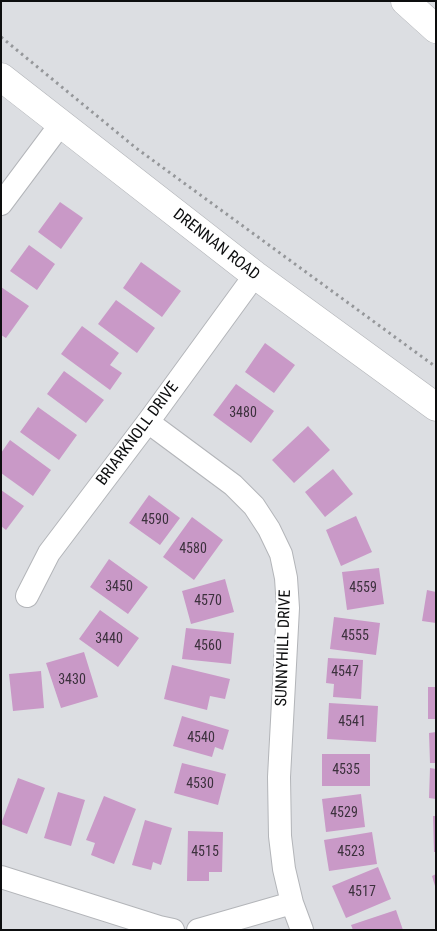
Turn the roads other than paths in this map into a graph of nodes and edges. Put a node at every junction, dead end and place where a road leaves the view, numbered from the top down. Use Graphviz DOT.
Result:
graph roads {
  1 [pos="406,1"];
  2 [pos="436,29"];
  3 [pos="1,77"];
  4 [pos="60,125"];
  5 [pos="1,204"];
  6 [pos="254,274"];
  7 [pos="436,407"];
  8 [pos="148,422"];
  9 [pos="27,596"];
  10 [pos="1,877"];
  11 [pos="292,903"];
  12 [pos="173,930"];
  13 [pos="198,930"];
  14 [pos="302,930"];
  1 -- 2 [label="main road"];
  3 -- 4 [label="main road, DRENNAN ROAD"];
  4 -- 5 [label="street"];
  4 -- 6 [label="main road, DRENNAN ROAD"];
  6 -- 7 [label="main road, DRENNAN ROAD"];
  6 -- 8 [label="street, BRIARKNOLL DRIVE"];
  8 -- 9 [label="street, BRIARKNOLL DRIVE"];
  8 -- 11 [label="street, SUNNYHILL DRIVE"];
  10 -- 12 [label="street"];
  11 -- 13 [label="street"];
  11 -- 14 [label="street, SUNNYHILL DRIVE"];
}
